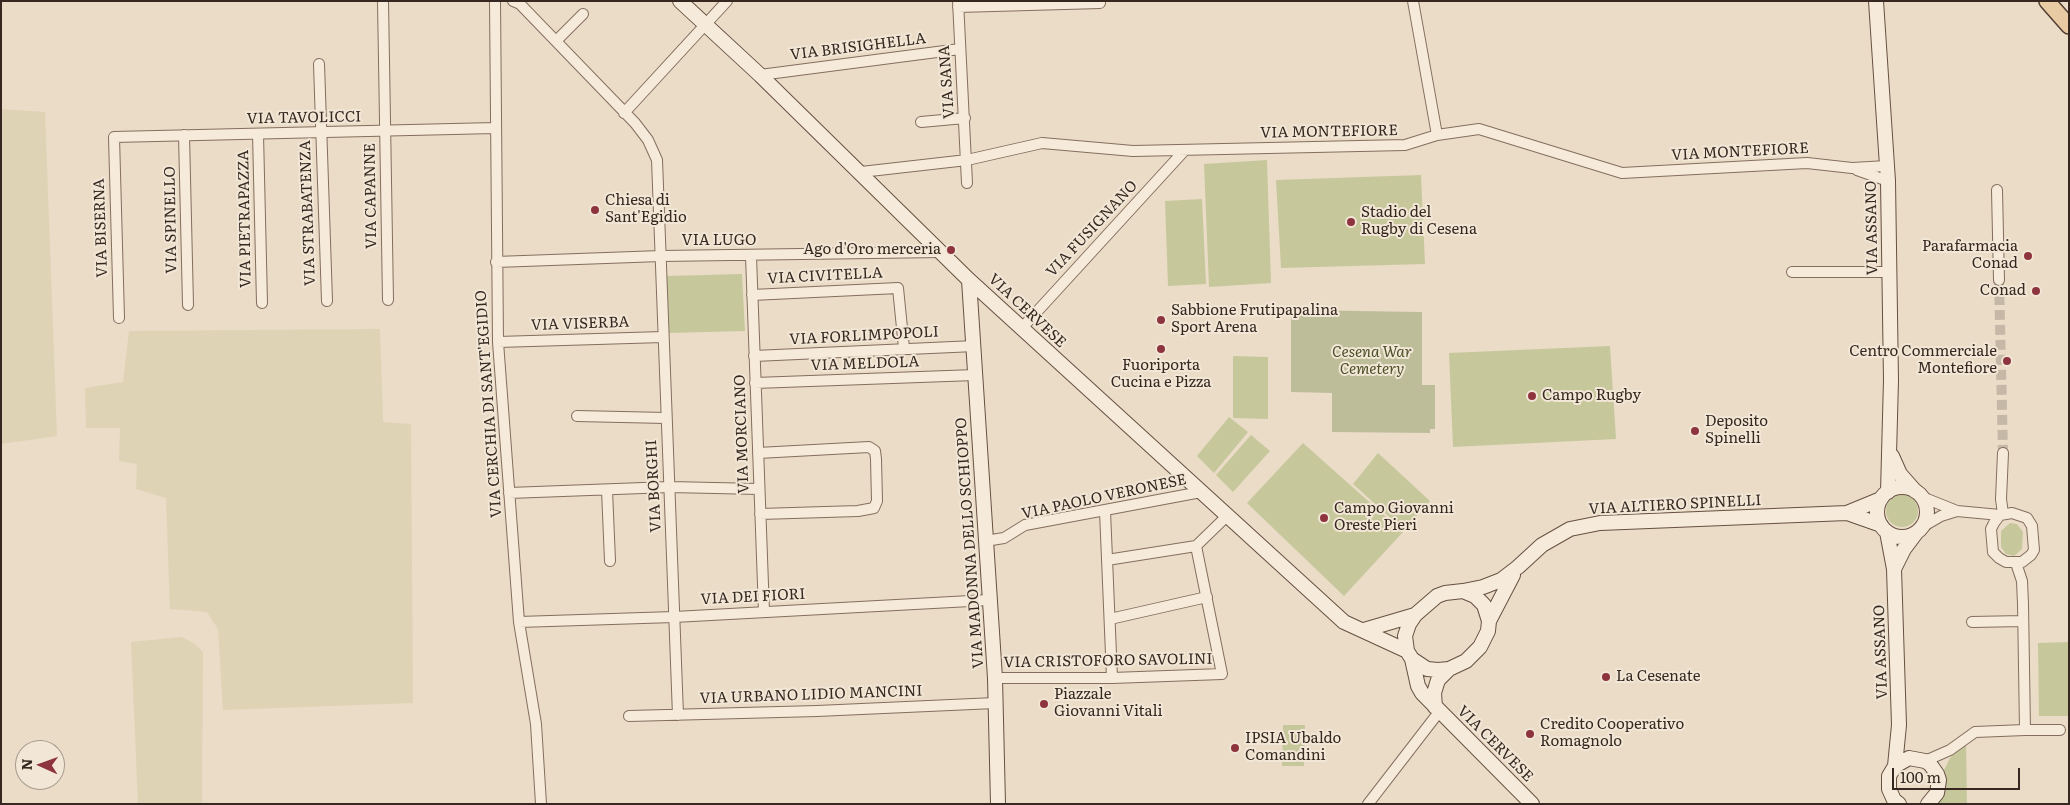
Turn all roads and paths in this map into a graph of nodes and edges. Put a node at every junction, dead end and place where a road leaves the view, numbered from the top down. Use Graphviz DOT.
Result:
graph roads {
  1 [pos="383,1"];
  2 [pos="495,1"];
  3 [pos="512,1"];
  4 [pos="680,1"];
  5 [pos="727,1"];
  6 [pos="1414,1"];
  7 [pos="1876,1"];
  8 [pos="2047,1"];
  9 [pos="1100,3"];
  10 [pos="958,4"];
  11 [pos="584,14"];
  12 [pos="2066,22"];
  13 [pos="705,25"];
  14 [pos="556,41"];
  15 [pos="960,49"];
  16 [pos="318,64"];
  17 [pos="760,75"];
  18 [pos="624,113"];
  19 [pos="965,118"];
  20 [pos="921,122"];
  21 [pos="495,128"];
  22 [pos="384,131"];
  23 [pos="320,133"];
  24 [pos="258,134"];
  25 [pos="1437,135"];
  26 [pos="184,136"];
  27 [pos="114,137"];
  28 [pos="1184,151"];
  29 [pos="967,160"];
  30 [pos="1887,166"];
  31 [pos="1852,168"];
  32 [pos="861,172"];
  33 [pos="1888,181"];
  34 [pos="967,183"];
  35 [pos="1998,190"];
  36 [pos="942,252"];
  37 [pos="661,256"];
  38 [pos="752,256"];
  39 [pos="496,262"];
  40 [pos="1792,272"];
  41 [pos="1889,272"];
  42 [pos="969,280"];
  43 [pos="1999,280"];
  44 [pos="752,295"];
  45 [pos="388,300"];
  46 [pos="327,301"];
  47 [pos="262,303"];
  48 [pos="188,305"];
  49 [pos="119,318"];
  50 [pos="1022,328"];
  51 [pos="663,337"];
  52 [pos="498,342"];
  53 [pos="975,346"];
  54 [pos="904,348"];
  55 [pos="754,356"];
  56 [pos="975,375"];
  57 [pos="755,383"];
  58 [pos="577,416"];
  59 [pos="666,418"];
  60 [pos="758,452"];
  61 [pos="2003,453"];
  62 [pos="1891,454"];
  63 [pos="670,487"];
  64 [pos="759,489"];
  65 [pos="607,490"];
  66 [pos="1201,492"];
  67 [pos="509,493"];
  68 [pos="1918,494"];
  69 [pos="2001,495"];
  70 [pos="1885,496"];
  71 [pos="1105,511"];
  72 [pos="1957,511"];
  73 [pos="1977,512"];
  74 [pos="1847,513"];
  75 [pos="1988,513"];
  76 [pos="760,514"];
  77 [pos="2005,514"];
  78 [pos="1227,516"];
  79 [pos="1884,528"];
  80 [pos="1991,529"];
  81 [pos="1919,530"];
  82 [pos="985,541"];
  83 [pos="1196,546"];
  84 [pos="2027,559"];
  85 [pos="1107,560"];
  86 [pos="610,562"];
  87 [pos="2016,563"];
  88 [pos="1518,567"];
  89 [pos="1894,569"];
  90 [pos="2022,582"];
  91 [pos="1463,591"];
  92 [pos="1207,597"];
  93 [pos="989,600"];
  94 [pos="764,612"];
  95 [pos="1415,615"];
  96 [pos="674,617"];
  97 [pos="1110,619"];
  98 [pos="1488,621"];
  99 [pos="2023,621"];
  100 [pos="519,622"];
  101 [pos="1972,622"];
  102 [pos="1364,630"];
  103 [pos="1410,655"];
  104 [pos="1449,669"];
  105 [pos="995,678"];
  106 [pos="1112,678"];
  107 [pos="995,703"];
  108 [pos="1437,710"];
  109 [pos="678,715"];
  110 [pos="628,716"];
  111 [pos="2025,730"];
  112 [pos="2060,730"];
  113 [pos="1899,733"];
  114 [pos="1950,750"];
  115 [pos="1921,760"];
  116 [pos="1895,766"];
  117 [pos="1937,774"];
  118 [pos="1896,802"];
  119 [pos="1932,802"];
  120 [pos="541,804"];
  121 [pos="998,804"];
  122 [pos="1368,804"];
  123 [pos="1532,804"];
  1 -- 22 [label="street, VIA CAPANNE"];
  2 -- 21 [label="street, VIA CERCHIA DI SANT'EGIDIO"];
  3 -- 14 [label="street, VIA BORGHI"];
  4 -- 13 [label="main road, VIA CERVESE"];
  5 -- 13 [label="street"];
  6 -- 25 [label="street"];
  7 -- 30 [label="main road, VIA ASSANO"];
  8 -- 12 [label="main road"];
  9 -- 10 [label="street"];
  10 -- 15 [label="street, VIA SANA"];
  11 -- 14 [label="street"];
  13 -- 17 [label="main road, VIA CERVESE"];
  13 -- 18 [label="street"];
  14 -- 18 [label="street, VIA BORGHI"];
  15 -- 17 [label="street, VIA BRISIGHELLA"];
  15 -- 19 [label="street, VIA SANA"];
  16 -- 23 [label="street, VIA STRABATENZA"];
  17 -- 32 [label="main road, VIA CERVESE"];
  18 -- 37 [label="street, VIA BORGHI"];
  19 -- 20 [label="street"];
  19 -- 29 [label="street, VIA SANA"];
  21 -- 22 [label="street, VIA TAVOLICCI"];
  21 -- 39 [label="street, VIA CERCHIA DI SANT'EGIDIO"];
  22 -- 23 [label="street, VIA TAVOLICCI"];
  22 -- 45 [label="street, VIA CAPANNE"];
  23 -- 24 [label="street, VIA TAVOLICCI"];
  23 -- 46 [label="street, VIA STRABATENZA"];
  24 -- 26 [label="street, VIA TAVOLICCI"];
  24 -- 47 [label="street, VIA PIETRAPAZZA"];
  25 -- 28 [label="street, VIA MONTEFIORE"];
  25 -- 31 [label="street, VIA MONTEFIORE"];
  26 -- 27 [label="street, VIA TAVOLICCI"];
  26 -- 48 [label="street, VIA SPINELLO"];
  27 -- 49 [label="street, VIA BISERNA"];
  28 -- 29 [label="street, VIA MONTEFIORE"];
  28 -- 50 [label="street, VIA FUSIGNANO"];
  29 -- 32 [label="street, VIA MONTEFIORE"];
  29 -- 34 [label="street, VIA SANA"];
  30 -- 31 [label="street, VIA MONTEFIORE"];
  30 -- 33 [label="main road, VIA ASSANO"];
  31 -- 33 [label="street, VIA MONTEFIORE"];
  32 -- 36 [label="main road, VIA CERVESE"];
  33 -- 41 [label="main road, VIA ASSANO"];
  35 -- 43 [label="street"];
  36 -- 38 [label="street, VIA LUGO"];
  36 -- 42 [label="main road, VIA CERVESE"];
  37 -- 38 [label="street, VIA LUGO"];
  37 -- 39 [label="street, VIA LUGO"];
  37 -- 51 [label="street, VIA BORGHI"];
  38 -- 44 [label="street, VIA MORCIANO"];
  39 -- 52 [label="street, VIA CERCHIA DI SANT'EGIDIO"];
  40 -- 41 [label="street"];
  41 -- 62 [label="main road, VIA ASSANO"];
  42 -- 50 [label="main road, VIA CERVESE"];
  42 -- 53 [label="main road, VIA MADONNA DELLO SCHIOPPO"];
  44 -- 54 [label="street, VIA CIVITELLA"];
  44 -- 55 [label="street, VIA MORCIANO"];
  50 -- 66 [label="main road, VIA CERVESE"];
  51 -- 52 [label="street, VIA VISERBA"];
  51 -- 59 [label="street, VIA BORGHI"];
  52 -- 67 [label="street, VIA CERCHIA DI SANT'EGIDIO"];
  53 -- 54 [label="street, VIA FORLIMPOPOLI"];
  53 -- 56 [label="main road, VIA MADONNA DELLO SCHIOPPO"];
  54 -- 55 [label="street, VIA FORLIMPOPOLI"];
  55 -- 57 [label="street, VIA MORCIANO"];
  56 -- 57 [label="street, VIA MELDOLA"];
  56 -- 82 [label="main road, VIA MADONNA DELLO SCHIOPPO"];
  57 -- 60 [label="street, VIA MORCIANO"];
  58 -- 59 [label="street"];
  59 -- 63 [label="street, VIA BORGHI"];
  60 -- 64 [label="street, VIA MORCIANO"];
  60 -- 76 [label="street"];
  61 -- 69 [label="street"];
  62 -- 68 [label="main road, VIA ASSANO"];
  62 -- 70 [label="main road, VIA ASSANO"];
  63 -- 64 [label="street"];
  63 -- 65 [label="street"];
  63 -- 96 [label="street, VIA BORGHI"];
  64 -- 76 [label="street, VIA MORCIANO"];
  65 -- 67 [label="street"];
  65 -- 86 [label="street"];
  66 -- 71 [label="street, VIA PAOLO VERONESE"];
  66 -- 78 [label="main road, VIA CERVESE"];
  67 -- 100 [label="street, VIA CERCHIA DI SANT'EGIDIO"];
  68 -- 70 [label="main road"];
  68 -- 72 [label="street"];
  68 -- 81 [label="main road"];
  69 -- 75 [label="street"];
  69 -- 77 [label="street"];
  70 -- 74 [label="main road, VIA ALTIERO SPINELLI"];
  70 -- 79 [label="main road"];
  71 -- 82 [label="street, VIA PAOLO VERONESE"];
  71 -- 85 [label="street"];
  72 -- 73 [label="street"];
  72 -- 81 [label="street"];
  73 -- 75 [label="street"];
  73 -- 80 [label="street"];
  74 -- 79 [label="main road, VIA ALTIERO SPINELLI"];
  74 -- 88 [label="main road, VIA ALTIERO SPINELLI"];
  75 -- 77 [label="street"];
  76 -- 94 [label="street, VIA MORCIANO"];
  77 -- 80 [label="street"];
  77 -- 84 [label="street"];
  78 -- 83 [label="street"];
  78 -- 102 [label="main road, VIA CERVESE"];
  79 -- 81 [label="main road"];
  79 -- 89 [label="main road, VIA ASSANO"];
  80 -- 87 [label="street"];
  81 -- 89 [label="main road, VIA ASSANO"];
  82 -- 93 [label="main road, VIA MADONNA DELLO SCHIOPPO"];
  83 -- 85 [label="street"];
  83 -- 92 [label="street"];
  84 -- 87 [label="street"];
  84 -- 90 [label="street"];
  85 -- 97 [label="street"];
  87 -- 90 [label="street"];
  88 -- 91 [label="main road, VIA ALTIERO SPINELLI"];
  88 -- 98 [label="main road, VIA ALTIERO SPINELLI"];
  89 -- 113 [label="main road, VIA ASSANO"];
  90 -- 99 [label="street"];
  91 -- 95 [label="main road"];
  91 -- 98 [label="main road"];
  92 -- 97 [label="street"];
  92 -- 106 [label="street, VIA CRISTOFORO SAVOLINI"];
  93 -- 94 [label="street, VIA DEI FIORI"];
  93 -- 105 [label="main road, VIA MADONNA DELLO SCHIOPPO"];
  94 -- 96 [label="street, VIA DEI FIORI"];
  95 -- 102 [label="main road"];
  95 -- 103 [label="main road"];
  96 -- 100 [label="street, VIA DEI FIORI"];
  96 -- 109 [label="street, VIA BORGHI"];
  97 -- 106 [label="street"];
  98 -- 104 [label="main road"];
  99 -- 101 [label="street"];
  99 -- 111 [label="street"];
  100 -- 120 [label="street, VIA CERCHIA DI SANT'EGIDIO"];
  102 -- 103 [label="main road, VIA CERVESE"];
  103 -- 104 [label="main road"];
  103 -- 108 [label="main road, VIA CERVESE"];
  104 -- 108 [label="main road, VIA CERVESE"];
  105 -- 106 [label="street, VIA CRISTOFORO SAVOLINI"];
  105 -- 107 [label="main road, VIA MADONNA DELLO SCHIOPPO"];
  107 -- 109 [label="street, VIA URBANO LIDIO MANCINI"];
  107 -- 121 [label="main road, VIA MADONNA DELLO SCHIOPPO"];
  108 -- 122 [label="street"];
  108 -- 123 [label="main road, VIA CERVESE"];
  109 -- 110 [label="street, VIA URBANO LIDIO MANCINI"];
  111 -- 112 [label="street"];
  111 -- 114 [label="street"];
  113 -- 115 [label="main road"];
  113 -- 116 [label="main road, VIA ASSANO"];
  114 -- 115 [label="street"];
  114 -- 117 [label="street"];
  115 -- 116 [label="main road"];
  115 -- 117 [label="main road"];
  116 -- 118 [label="main road, VIA ASSANO"];
  117 -- 119 [label="main road"];
}
